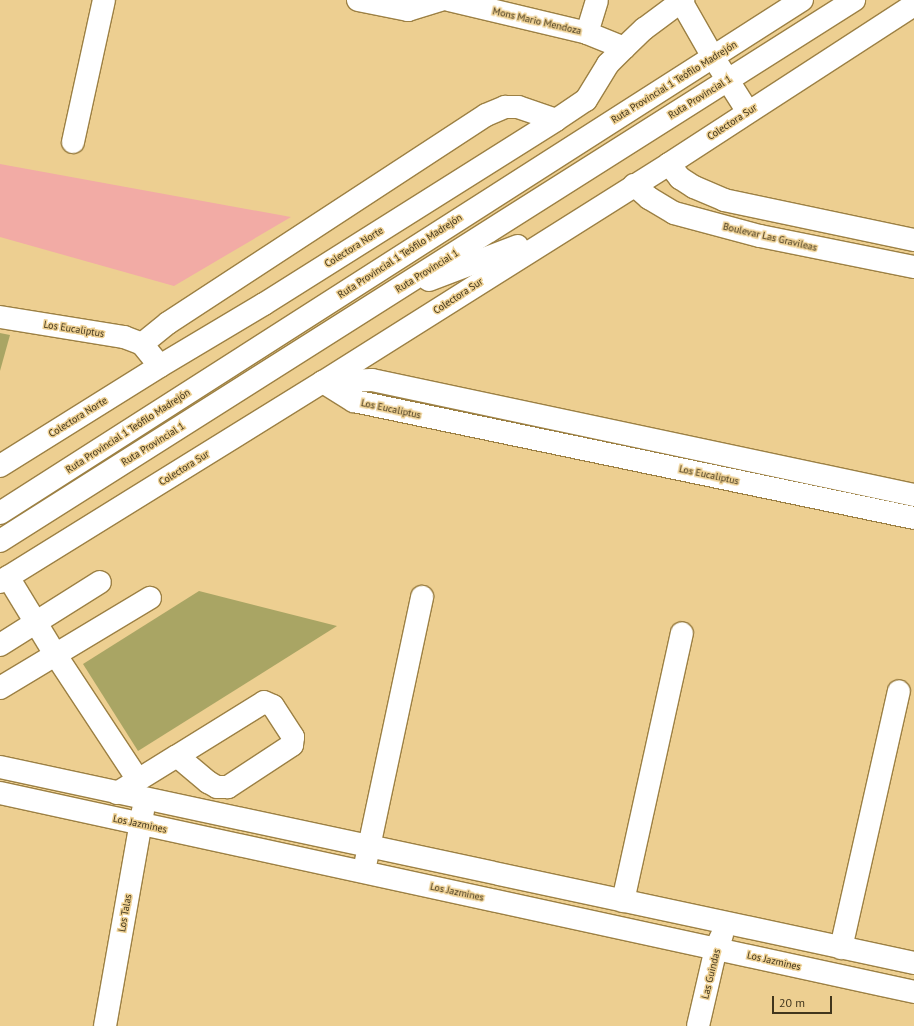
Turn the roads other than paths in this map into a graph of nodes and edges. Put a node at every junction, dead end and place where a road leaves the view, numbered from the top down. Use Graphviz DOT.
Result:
graph roads {
  1 [pos="104,0"];
  2 [pos="358,0"];
  3 [pos="441,0"];
  4 [pos="449,0"];
  5 [pos="597,0"];
  6 [pos="682,0"];
  7 [pos="802,0"];
  8 [pos="854,0"];
  9 [pos="914,5"];
  10 [pos="587,33"];
  11 [pos="624,48"];
  12 [pos="713,57"];
  13 [pos="727,80"];
  14 [pos="748,112"];
  15 [pos="556,120"];
  16 [pos="73,142"];
  17 [pos="669,164"];
  18 [pos="634,185"];
  19 [pos="756,206"];
  20 [pos="562,229"];
  21 [pos="744,232"];
  22 [pos="914,240"];
  23 [pos="914,267"];
  24 [pos="385,297"];
  25 [pos="0,317"];
  26 [pos="142,344"];
  27 [pos="160,366"];
  28 [pos="323,382"];
  29 [pos="0,466"];
  30 [pos="914,496"];
  31 [pos="0,513"];
  32 [pos="914,518"];
  33 [pos="0,541"];
  34 [pos="4,579"];
  35 [pos="100,582"];
  36 [pos="150,598"];
  37 [pos="422,598"];
  38 [pos="36,623"];
  39 [pos="682,632"];
  40 [pos="0,645"];
  41 [pos="55,654"];
  42 [pos="0,688"];
  43 [pos="899,692"];
  44 [pos="177,756"];
  45 [pos="0,767"];
  46 [pos="141,790"];
  47 [pos="0,793"];
  48 [pos="141,824"];
  49 [pos="370,846"];
  50 [pos="364,872"];
  51 [pos="623,901"];
  52 [pos="728,924"];
  53 [pos="716,948"];
  54 [pos="841,948"];
  55 [pos="914,963"];
  56 [pos="914,992"];
  57 [pos="104,1026"];
  58 [pos="698,1026"];
  1 -- 16 [label="street"];
  2 -- 3 [label="street"];
  4 -- 10 [label="street, Mons Mario Mendoza"];
  5 -- 10 [label="street"];
  6 -- 11 [label="street, Colectora Norte"];
  6 -- 12 [label="street"];
  7 -- 12 [label="street, Ruta Provincial 1 Teófilo Madrejón"];
  8 -- 13 [label="street, Ruta Provincial 1"];
  9 -- 14 [label="street, Colectora Sur"];
  10 -- 11 [label="street, Mons Mario Mendoza"];
  11 -- 15 [label="street, Colectora Norte"];
  12 -- 13 [label="street"];
  12 -- 31 [label="street, Ruta Provincial 1 Teófilo Madrejón"];
  13 -- 14 [label="street"];
  13 -- 24 [label="street, Ruta Provincial 1"];
  14 -- 17 [label="street, Colectora Sur"];
  15 -- 26 [label="street"];
  15 -- 27 [label="street, Colectora Norte"];
  17 -- 18 [label="street, Colectora Sur"];
  17 -- 19 [label="street"];
  18 -- 20 [label="street, Colectora Sur"];
  18 -- 21 [label="street, Boulevar Las Gravileas"];
  19 -- 21 [label="street"];
  19 -- 22 [label="street"];
  20 -- 24 [label="street"];
  20 -- 28 [label="street, Colectora Sur"];
  21 -- 23 [label="street, Boulevar Las Gravileas"];
  24 -- 33 [label="street, Ruta Provincial 1"];
  25 -- 26 [label="street, Los Eucaliptus"];
  26 -- 27 [label="street, Los Eucaliptus"];
  27 -- 29 [label="street, Colectora Norte"];
  28 -- 30 [label="street"];
  28 -- 32 [label="street, Los Eucaliptus"];
  28 -- 34 [label="street, Colectora Sur"];
  34 -- 38 [label="street"];
  35 -- 38 [label="street"];
  36 -- 41 [label="street"];
  37 -- 49 [label="street"];
  38 -- 40 [label="street"];
  38 -- 41 [label="street"];
  39 -- 51 [label="street"];
  41 -- 42 [label="street"];
  41 -- 46 [label="street"];
  43 -- 54 [label="street"];
  44 -- 44 [label="street"];
  44 -- 46 [label="street"];
  45 -- 46 [label="street"];
  46 -- 48 [label="street, Los Talas"];
  46 -- 49 [label="street"];
  47 -- 48 [label="street, Los Jazmines"];
  48 -- 50 [label="street, Los Jazmines"];
  48 -- 57 [label="street, Los Talas"];
  49 -- 50 [label="street"];
  49 -- 51 [label="street"];
  50 -- 53 [label="street, Los Jazmines"];
  51 -- 52 [label="street"];
  52 -- 53 [label="street, Las Guindas"];
  52 -- 54 [label="street"];
  53 -- 56 [label="street, Los Jazmines"];
  53 -- 58 [label="street, Las Guindas"];
  54 -- 55 [label="street"];
}
